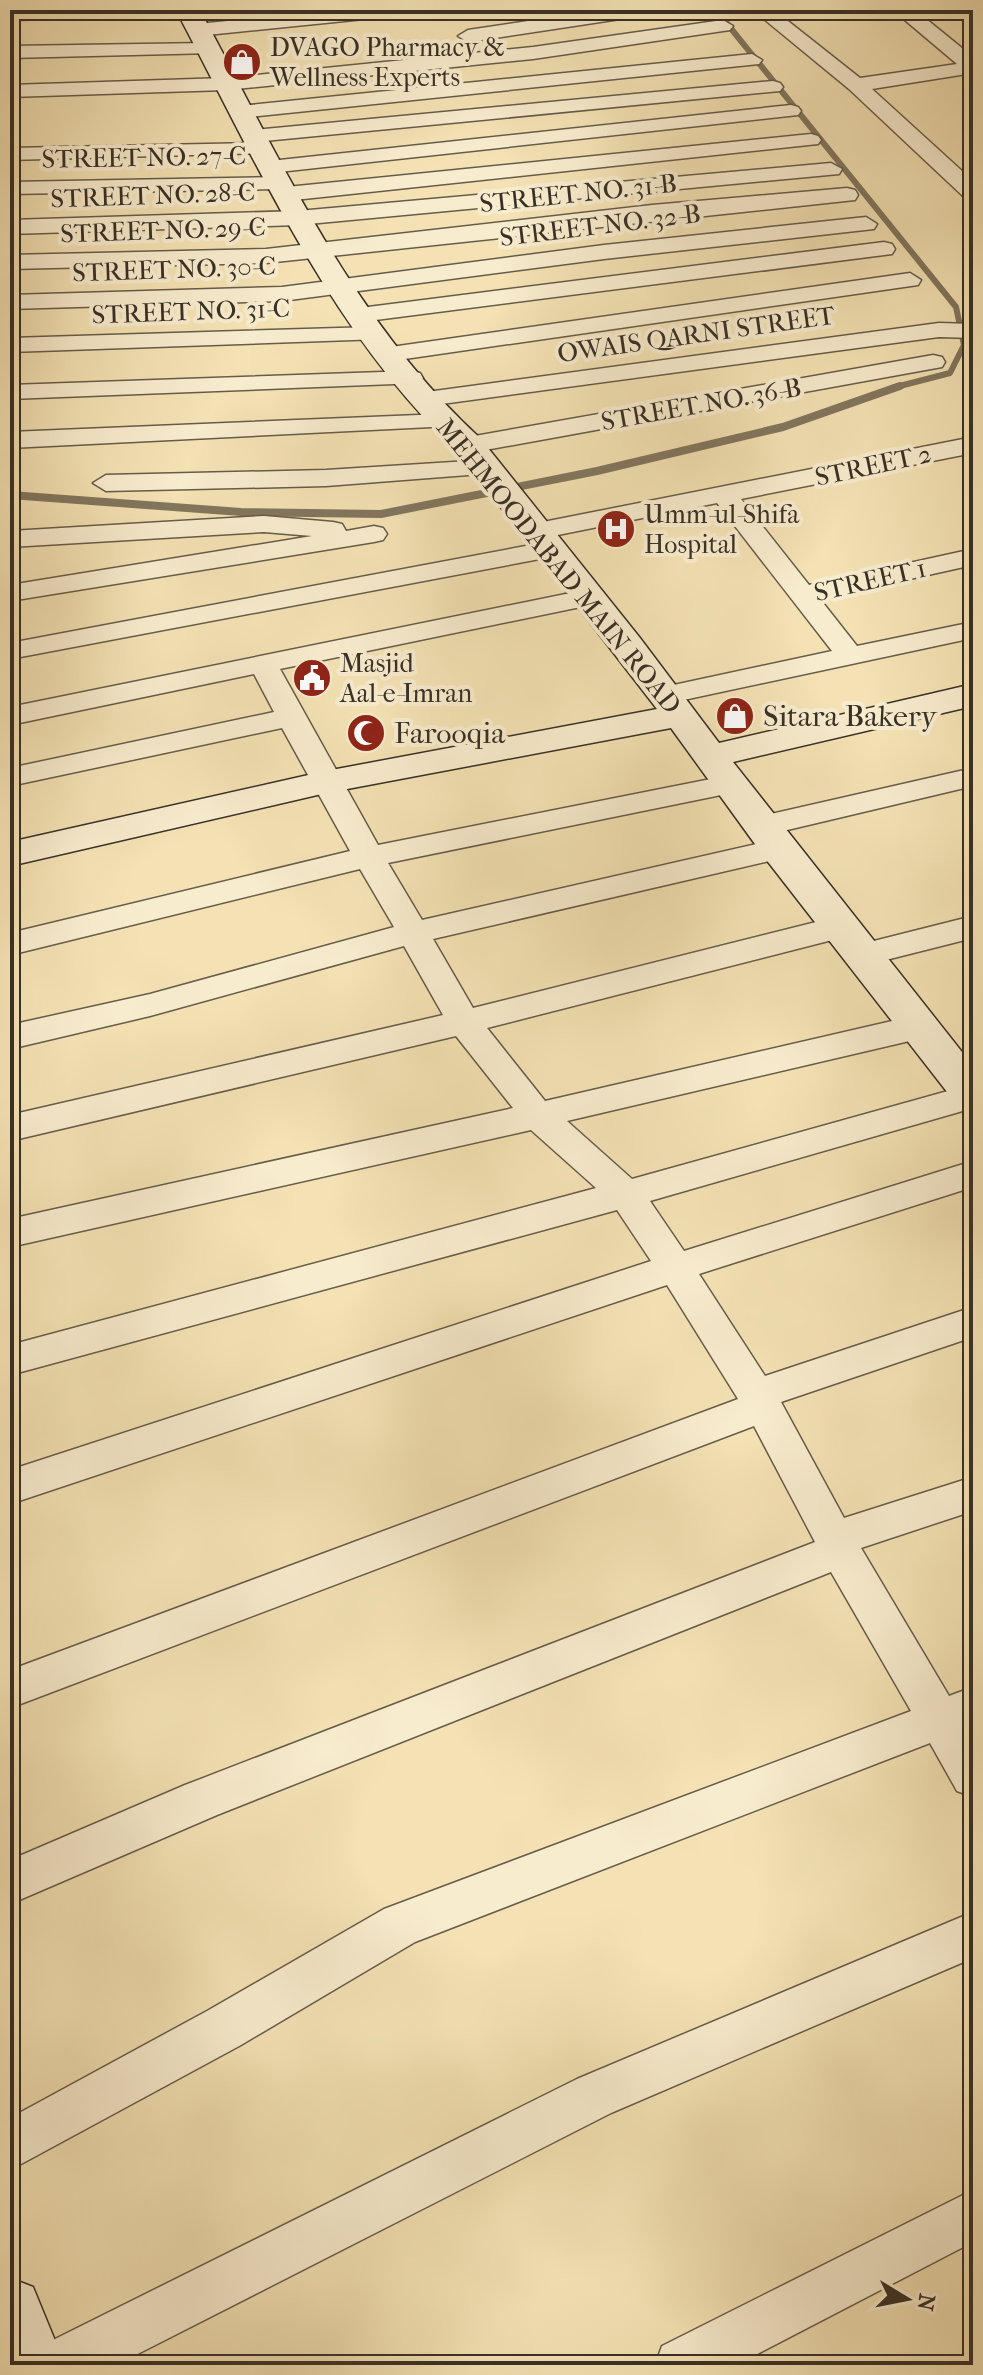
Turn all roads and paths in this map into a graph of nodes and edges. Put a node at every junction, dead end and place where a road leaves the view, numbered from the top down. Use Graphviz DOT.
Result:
graph roads {
  1 [pos="173,10"];
  2 [pos="394,10"];
  3 [pos="640,10"];
  4 [pos="763,10"];
  5 [pos="903,10"];
  6 [pos="10,14"];
  7 [pos="716,18"];
  8 [pos="448,38"];
  9 [pos="206,47"];
  10 [pos="10,52"];
  11 [pos="245,59"];
  12 [pos="752,60"];
  13 [pos="973,67"];
  14 [pos="856,85"];
  15 [pos="773,87"];
  16 [pos="10,91"];
  17 [pos="791,111"];
  18 [pos="219,127"];
  19 [pos="811,140"];
  20 [pos="262,152"];
  21 [pos="10,154"];
  22 [pos="831,169"];
  23 [pos="10,188"];
  24 [pos="973,193"];
  25 [pos="847,195"];
  26 [pos="298,218"];
  27 [pos="866,224"];
  28 [pos="10,227"];
  29 [pos="884,249"];
  30 [pos="317,252"];
  31 [pos="10,262"];
  32 [pos="910,280"];
  33 [pos="340,286"];
  34 [pos="10,302"];
  35 [pos="956,330"];
  36 [pos="375,334"];
  37 [pos="10,345"];
  38 [pos="933,362"];
  39 [pos="10,392"];
  40 [pos="427,399"];
  41 [pos="10,440"];
  42 [pos="973,445"];
  43 [pos="481,462"];
  44 [pos="106,483"];
  45 [pos="725,496"];
  46 [pos="540,533"];
  47 [pos="10,539"];
  48 [pos="973,557"];
  49 [pos="10,593"];
  50 [pos="799,595"];
  51 [pos="590,597"];
  52 [pos="973,630"];
  53 [pos="10,651"];
  54 [pos="851,657"];
  55 [pos="263,664"];
  56 [pos="973,695"];
  57 [pos="672,705"];
  58 [pos="10,716"];
  59 [pos="291,717"];
  60 [pos="721,770"];
  61 [pos="10,777"];
  62 [pos="973,777"];
  63 [pos="326,782"];
  64 [pos="770,837"];
  65 [pos="10,854"];
  66 [pos="369,857"];
  67 [pos="973,927"];
  68 [pos="413,933"];
  69 [pos="851,941"];
  70 [pos="10,944"];
  71 [pos="464,1022"];
  72 [pos="918,1027"];
  73 [pos="10,1037"];
  74 [pos="973,1095"];
  75 [pos="538,1116"];
  76 [pos="10,1128"];
  77 [pos="973,1174"];
  78 [pos="626,1194"];
  79 [pos="10,1233"];
  80 [pos="674,1268"];
  81 [pos="973,1322"];
  82 [pos="10,1360"];
  83 [pos="760,1400"];
  84 [pos="10,1487"];
  85 [pos="973,1494"];
  86 [pos="837,1545"];
  87 [pos="10,1689"];
  88 [pos="956,1713"];
  89 [pos="973,1777"];
  90 [pos="10,1882"];
  91 [pos="973,1935"];
  92 [pos="10,2145"];
  93 [pos="973,2215"];
  94 [pos="10,2310"];
  95 [pos="33,2365"];
  96 [pos="60,2365"];
  97 [pos="681,2365"];
  1 -- 6 [label="street"];
  2 -- 9 [label="street"];
  3 -- 8 [label="street"];
  4 -- 14 [label="street"];
  5 -- 13 [label="street"];
  7 -- 9 [label="street"];
  7 -- 12 [label="street"];
  9 -- 10 [label="street"];
  9 -- 11 [label="street"];
  9 -- 16 [label="street"];
  9 -- 20 [label="main road, MEHMOODABAD MAIN ROAD"];
  12 -- 15 [label="street"];
  12 -- 20 [label="street"];
  13 -- 14 [label="street"];
  14 -- 24 [label="street"];
  15 -- 17 [label="street"];
  15 -- 20 [label="street"];
  17 -- 19 [label="street"];
  17 -- 20 [label="street"];
  18 -- 20 [label="street"];
  19 -- 20 [label="street"];
  19 -- 22 [label="street"];
  20 -- 21 [label="street"];
  20 -- 23 [label="street, STREET NO. 27-C"];
  20 -- 26 [label="main road, MEHMOODABAD MAIN ROAD"];
  22 -- 25 [label="street"];
  22 -- 26 [label="street, STREET NO. 28-C"];
  25 -- 27 [label="street"];
  25 -- 30 [label="street, STREET NO. 31-B"];
  26 -- 28 [label="street, STREET NO. 28-C"];
  26 -- 30 [label="main road, MEHMOODABAD MAIN ROAD"];
  27 -- 29 [label="street"];
  27 -- 33 [label="street, STREET NO. 32-B"];
  29 -- 32 [label="street"];
  29 -- 36 [label="street"];
  30 -- 31 [label="street, STREET NO. 29-C"];
  30 -- 33 [label="main road, MEHMOODABAD MAIN ROAD"];
  32 -- 35 [label="street"];
  32 -- 36 [label="street"];
  33 -- 34 [label="street, STREET NO. 30-C"];
  33 -- 36 [label="main road, MEHMOODABAD MAIN ROAD"];
  35 -- 40 [label="street, OWAIS QARNI STREET"];
  36 -- 37 [label="street, STREET NO. 31-C"];
  36 -- 40 [label="main road, MEHMOODABAD MAIN ROAD"];
  38 -- 43 [label="street, STREET NO. 36-B"];
  39 -- 40 [label="street"];
  40 -- 41 [label="street"];
  40 -- 43 [label="main road, MEHMOODABAD MAIN ROAD"];
  42 -- 45 [label="street, STREET 2"];
  43 -- 44 [label="street, STREET NO. 36-B"];
  43 -- 46 [label="main road, MEHMOODABAD MAIN ROAD"];
  45 -- 46 [label="street, STREET 2"];
  45 -- 50 [label="street"];
  46 -- 51 [label="main road, MEHMOODABAD MAIN ROAD"];
  46 -- 53 [label="street, STREET 2"];
  47 -- 49 [label="street"];
  48 -- 50 [label="street, STREET 1"];
  50 -- 54 [label="street, STREET 1"];
  51 -- 55 [label="street"];
  51 -- 57 [label="main road, MEHMOODABAD MAIN ROAD"];
  52 -- 54 [label="street"];
  54 -- 57 [label="street"];
  55 -- 58 [label="street"];
  55 -- 59 [label="street"];
  56 -- 60 [label="main road"];
  57 -- 60 [label="main road, MEHMOODABAD MAIN ROAD"];
  57 -- 63 [label="main road"];
  59 -- 61 [label="street"];
  59 -- 63 [label="street"];
  60 -- 64 [label="main road, MEHMOODABAD MAIN ROAD"];
  60 -- 66 [label="street"];
  62 -- 64 [label="street"];
  63 -- 65 [label="main road"];
  63 -- 66 [label="street"];
  64 -- 68 [label="street"];
  64 -- 69 [label="main road, MEHMOODABAD MAIN ROAD"];
  66 -- 68 [label="street"];
  66 -- 70 [label="street"];
  67 -- 69 [label="street"];
  68 -- 71 [label="street"];
  68 -- 73 [label="street"];
  69 -- 71 [label="street"];
  69 -- 72 [label="main road, MEHMOODABAD MAIN ROAD"];
  71 -- 75 [label="street"];
  71 -- 76 [label="street"];
  72 -- 74 [label="main road, MEHMOODABAD MAIN ROAD"];
  72 -- 75 [label="street"];
  74 -- 78 [label="street"];
  75 -- 78 [label="street"];
  75 -- 79 [label="street"];
  77 -- 80 [label="street"];
  78 -- 80 [label="street"];
  78 -- 82 [label="street"];
  80 -- 83 [label="street"];
  80 -- 84 [label="street"];
  81 -- 83 [label="street"];
  83 -- 86 [label="street"];
  83 -- 87 [label="street"];
  85 -- 86 [label="street"];
  86 -- 88 [label="street"];
  86 -- 90 [label="street"];
  88 -- 89 [label="street"];
  88 -- 92 [label="street"];
  91 -- 96 [label="street"];
  93 -- 97 [label="street"];
  94 -- 95 [label="main road"];
}
